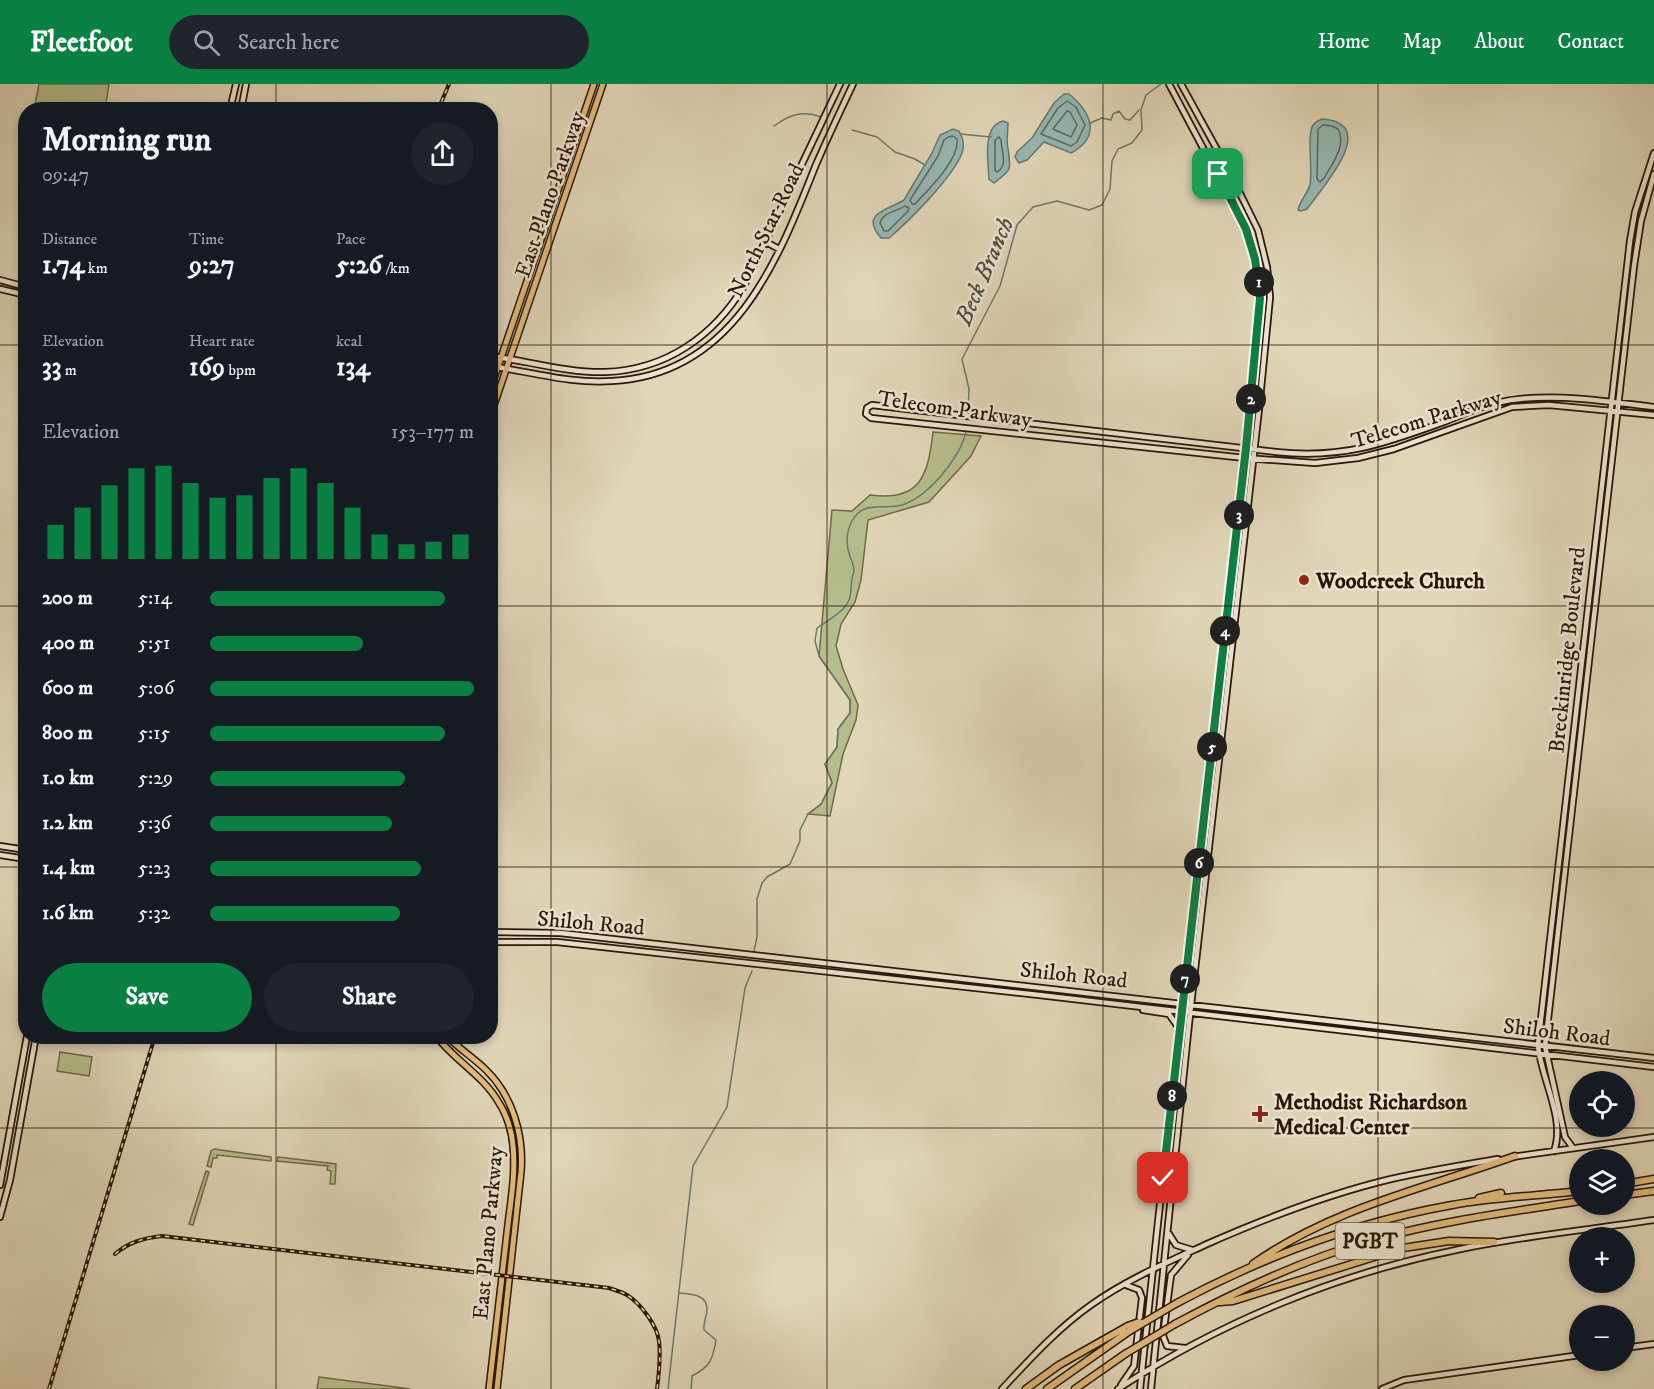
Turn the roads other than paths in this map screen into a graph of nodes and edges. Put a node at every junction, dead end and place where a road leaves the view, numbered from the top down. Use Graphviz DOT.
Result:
graph roads {
  1 [pos="236,84"];
  2 [pos="246,84"];
  3 [pos="594,84"];
  4 [pos="603,84"];
  5 [pos="840,84"];
  6 [pos="853,84"];
  7 [pos="1181,84"];
  8 [pos="1170,86"];
  9 [pos="232,102"];
  10 [pos="243,102"];
  11 [pos="808,153"];
  12 [pos="1654,153"];
  13 [pos="806,158"];
  14 [pos="818,160"];
  15 [pos="1654,174"];
  16 [pos="765,242"];
  17 [pos="779,249"];
  18 [pos="0,280"];
  19 [pos="18,285"];
  20 [pos="0,289"];
  21 [pos="18,293"];
  22 [pos="521,301"];
  23 [pos="529,304"];
  24 [pos="498,357"];
  25 [pos="502,358"];
  26 [pos="510,359"];
  27 [pos="498,368"];
  28 [pos="507,369"];
  29 [pos="596,372"];
  30 [pos="596,382"];
  31 [pos="498,394"];
  32 [pos="1611,402"];
  33 [pos="1618,403"];
  34 [pos="1654,407"];
  35 [pos="1609,411"];
  36 [pos="1617,412"];
  37 [pos="1654,415"];
  38 [pos="1246,448"];
  39 [pos="1254,449"];
  40 [pos="1245,458"];
  41 [pos="1253,459"];
  42 [pos="1598,509"];
  43 [pos="1606,509"];
  44 [pos="1228,608"];
  45 [pos="1236,608"];
  46 [pos="1586,619"];
  47 [pos="1593,620"];
  48 [pos="1576,714"];
  49 [pos="1582,715"];
  50 [pos="3,847"];
  51 [pos="18,849"];
  52 [pos="1,855"];
  53 [pos="18,858"];
  54 [pos="1199,859"];
  55 [pos="1208,860"];
  56 [pos="498,932"];
  57 [pos="617,940"];
  58 [pos="498,942"];
  59 [pos="616,950"];
  60 [pos="717,952"];
  61 [pos="717,960"];
  62 [pos="907,972"];
  63 [pos="906,981"];
  64 [pos="1110,994"];
  65 [pos="1109,1003"];
  66 [pos="1182,1003"];
  67 [pos="1191,1005"];
  68 [pos="1130,1006"];
  69 [pos="1181,1012"];
  70 [pos="1254,1012"];
  71 [pos="1190,1014"];
  72 [pos="1253,1020"];
  73 [pos="1359,1025"];
  74 [pos="1179,1031"];
  75 [pos="1356,1033"];
  76 [pos="26,1044"];
  77 [pos="35,1044"];
  78 [pos="441,1044"];
  79 [pos="454,1044"];
  80 [pos="1538,1045"];
  81 [pos="1545,1046"];
  82 [pos="1539,1054"];
  83 [pos="1546,1054"];
  84 [pos="1638,1057"];
  85 [pos="1654,1058"];
  86 [pos="1637,1065"];
  87 [pos="1654,1067"];
  88 [pos="1174,1080"];
  89 [pos="1182,1088"];
  90 [pos="510,1105"];
  91 [pos="1171,1107"];
  92 [pos="1555,1107"];
  93 [pos="502,1109"];
  94 [pos="1179,1118"];
  95 [pos="1654,1137"];
  96 [pos="1572,1148"];
  97 [pos="1554,1151"];
  98 [pos="6,1152"];
  99 [pos="15,1153"];
  100 [pos="1515,1156"];
  101 [pos="1654,1179"];
  102 [pos="1635,1182"];
  103 [pos="0,1185"];
  104 [pos="1654,1191"];
  105 [pos="1569,1192"];
  106 [pos="1501,1193"];
  107 [pos="1635,1194"];
  108 [pos="1569,1203"];
  109 [pos="1455,1204"];
  110 [pos="0,1217"];
  111 [pos="1654,1220"];
  112 [pos="1168,1230"];
  113 [pos="1494,1242"];
  114 [pos="1192,1251"];
  115 [pos="1164,1264"];
  116 [pos="1153,1270"];
  117 [pos="1244,1270"];
  118 [pos="1125,1284"];
  119 [pos="501,1288"];
  120 [pos="509,1289"];
  121 [pos="1216,1302"];
  122 [pos="1128,1329"];
  123 [pos="495,1338"];
  124 [pos="503,1339"];
  125 [pos="1654,1344"];
  126 [pos="1635,1347"];
  127 [pos="1186,1348"];
  128 [pos="1569,1357"];
  129 [pos="1154,1365"];
  130 [pos="1142,1374"];
  131 [pos="489,1389"];
  132 [pos="497,1389"];
  133 [pos="1002,1389"];
  134 [pos="1026,1389"];
  135 [pos="1047,1389"];
  136 [pos="1075,1389"];
  137 [pos="1118,1389"];
  138 [pos="1140,1389"];
  139 [pos="1151,1389"];
  140 [pos="1382,1389"];
  1 -- 9 [label="main road"];
  2 -- 10 [label="main road"];
  3 -- 22 [label="main road, East Plano Parkway"];
  4 -- 23 [label="main road, East Plano Parkway"];
  5 -- 11 [label="main road, North Star Road"];
  6 -- 14 [label="main road, North Star Road"];
  7 -- 39 [label="main road"];
  8 -- 38 [label="main road"];
  11 -- 13 [label="main road, North Star Road"];
  11 -- 14 [label="main road"];
  12 -- 32 [label="main road, Breckinridge Boulevard"];
  13 -- 14 [label="main road"];
  13 -- 16 [label="main road, North Star Road"];
  14 -- 17 [label="main road, North Star Road"];
  15 -- 33 [label="main road, Breckinridge Boulevard"];
  16 -- 17 [label="main road"];
  16 -- 29 [label="main road, North Star Road"];
  17 -- 30 [label="main road, North Star Road"];
  18 -- 19 [label="main road"];
  20 -- 21 [label="main road"];
  22 -- 23 [label="main road"];
  22 -- 25 [label="main road, East Plano Parkway"];
  23 -- 26 [label="main road, East Plano Parkway"];
  24 -- 25 [label="main road, North Star Road"];
  25 -- 26 [label="main road, North Star Road"];
  25 -- 27 [label="main road, East Plano Parkway"];
  26 -- 28 [label="main road, East Plano Parkway"];
  26 -- 29 [label="main road, North Star Road"];
  27 -- 28 [label="main road, North Star Road"];
  28 -- 30 [label="main road, North Star Road"];
  28 -- 31 [label="main road, East Plano Parkway"];
  29 -- 30 [label="main road"];
  32 -- 33 [label="main road, Telecom Parkway"];
  32 -- 35 [label="main road, Breckinridge Boulevard"];
  32 -- 39 [label="main road, Telecom Parkway"];
  33 -- 34 [label="main road, Telecom Parkway"];
  33 -- 36 [label="main road, Breckinridge Boulevard"];
  35 -- 36 [label="main road, Telecom Parkway"];
  35 -- 41 [label="main road, Telecom Parkway"];
  35 -- 42 [label="main road, Breckinridge Boulevard"];
  36 -- 37 [label="main road, Telecom Parkway"];
  36 -- 43 [label="main road, Breckinridge Boulevard"];
  38 -- 39 [label="main road, Telecom Parkway"];
  38 -- 40 [label="main road"];
  38 -- 40 [label="main road, Telecom Parkway"];
  39 -- 41 [label="main road"];
  40 -- 41 [label="main road, Telecom Parkway"];
  40 -- 44 [label="main road"];
  41 -- 45 [label="main road"];
  42 -- 43 [label="main road"];
  42 -- 46 [label="main road, Breckinridge Boulevard"];
  43 -- 47 [label="main road, Breckinridge Boulevard"];
  44 -- 45 [label="main road"];
  44 -- 54 [label="main road"];
  45 -- 55 [label="main road"];
  46 -- 47 [label="main road"];
  46 -- 48 [label="main road, Breckinridge Boulevard"];
  47 -- 49 [label="main road, Breckinridge Boulevard"];
  48 -- 49 [label="main road"];
  48 -- 80 [label="main road, Breckinridge Boulevard"];
  49 -- 81 [label="main road, Breckinridge Boulevard"];
  50 -- 51 [label="main road"];
  50 -- 52 [label="main road"];
  52 -- 53 [label="main road"];
  54 -- 55 [label="main road"];
  54 -- 66 [label="main road"];
  55 -- 67 [label="main road"];
  56 -- 57 [label="main road, Shiloh Road"];
  57 -- 59 [label="main road"];
  57 -- 60 [label="main road, Shiloh Road"];
  58 -- 59 [label="main road, Shiloh Road"];
  59 -- 61 [label="main road, Shiloh Road"];
  60 -- 61 [label="main road"];
  60 -- 62 [label="main road, Shiloh Road"];
  61 -- 63 [label="main road, Shiloh Road"];
  62 -- 63 [label="main road"];
  62 -- 64 [label="main road, Shiloh Road"];
  63 -- 65 [label="main road, Shiloh Road"];
  64 -- 65 [label="main road"];
  64 -- 66 [label="main road, Shiloh Road"];
  65 -- 68 [label="main road, Shiloh Road"];
  66 -- 67 [label="main road, Shiloh Road"];
  66 -- 69 [label="main road"];
  67 -- 70 [label="main road, Shiloh Road"];
  67 -- 71 [label="main road"];
  68 -- 69 [label="main road, Shiloh Road"];
  68 -- 74 [label="main road"];
  69 -- 71 [label="main road, Shiloh Road"];
  69 -- 74 [label="main road"];
  70 -- 72 [label="main road"];
  70 -- 73 [label="main road, Shiloh Road"];
  71 -- 72 [label="main road, Shiloh Road"];
  71 -- 89 [label="main road"];
  72 -- 75 [label="main road, Shiloh Road"];
  73 -- 75 [label="main road"];
  73 -- 80 [label="main road, Shiloh Road"];
  74 -- 88 [label="main road"];
  75 -- 82 [label="main road, Shiloh Road"];
  76 -- 98 [label="main road"];
  77 -- 99 [label="main road"];
  78 -- 93 [label="main road, East Plano Parkway"];
  79 -- 90 [label="main road, East Plano Parkway"];
  80 -- 81 [label="main road, Shiloh Road"];
  80 -- 82 [label="main road, Breckinridge Boulevard"];
  81 -- 83 [label="main road, Breckinridge Boulevard"];
  81 -- 84 [label="main road, Shiloh Road"];
  82 -- 83 [label="main road, Shiloh Road"];
  82 -- 92 [label="main road, Breckinridge Boulevard"];
  83 -- 86 [label="main road, Shiloh Road"];
  83 -- 92 [label="main road, Breckinridge Boulevard"];
  84 -- 85 [label="main road, Shiloh Road"];
  84 -- 86 [label="main road"];
  86 -- 87 [label="main road, Shiloh Road"];
  88 -- 89 [label="main road"];
  88 -- 91 [label="main road"];
  89 -- 94 [label="main road"];
  90 -- 93 [label="main road"];
  90 -- 120 [label="main road, East Plano Parkway"];
  91 -- 94 [label="main road"];
  91 -- 116 [label="main road"];
  92 -- 96 [label="main road, Breckinridge Boulevard"];
  92 -- 97 [label="main road, Breckinridge Boulevard"];
  93 -- 119 [label="main road, East Plano Parkway"];
  94 -- 112 [label="main road"];
  95 -- 96 [label="main road"];
  96 -- 97 [label="main road"];
  97 -- 100 [label="main road"];
  98 -- 99 [label="main road"];
  98 -- 103 [label="main road"];
  99 -- 110 [label="main road"];
  100 -- 114 [label="main road"];
  100 -- 117 [label="highway"];
  101 -- 102 [label="highway"];
  104 -- 107 [label="highway"];
  105 -- 109 [label="highway, PGBT"];
  106 -- 109 [label="highway"];
  108 -- 121 [label="highway, PGBT"];
  109 -- 117 [label="highway, PGBT"];
  111 -- 113 [label="main road"];
  112 -- 114 [label="main road"];
  112 -- 115 [label="main road"];
  113 -- 121 [label="highway"];
  113 -- 127 [label="main road"];
  114 -- 115 [label="main road"];
  114 -- 127 [label="main road"];
  115 -- 116 [label="main road"];
  115 -- 129 [label="main road"];
  116 -- 118 [label="main road"];
  116 -- 130 [label="main road"];
  117 -- 122 [label="highway, PGBT, bridge"];
  118 -- 133 [label="main road"];
  118 -- 137 [label="main road"];
  119 -- 120 [label="main road"];
  119 -- 123 [label="main road, East Plano Parkway"];
  120 -- 124 [label="main road, East Plano Parkway"];
  121 -- 136 [label="highway, PGBT, bridge"];
  122 -- 134 [label="highway"];
  122 -- 135 [label="highway"];
  123 -- 124 [label="main road"];
  123 -- 131 [label="main road, East Plano Parkway"];
  124 -- 132 [label="main road, East Plano Parkway"];
  125 -- 126 [label="main road"];
  127 -- 129 [label="main road"];
  128 -- 140 [label="main road"];
  129 -- 130 [label="main road"];
  129 -- 139 [label="main road"];
  130 -- 137 [label="main road"];
  130 -- 138 [label="main road"];
}
